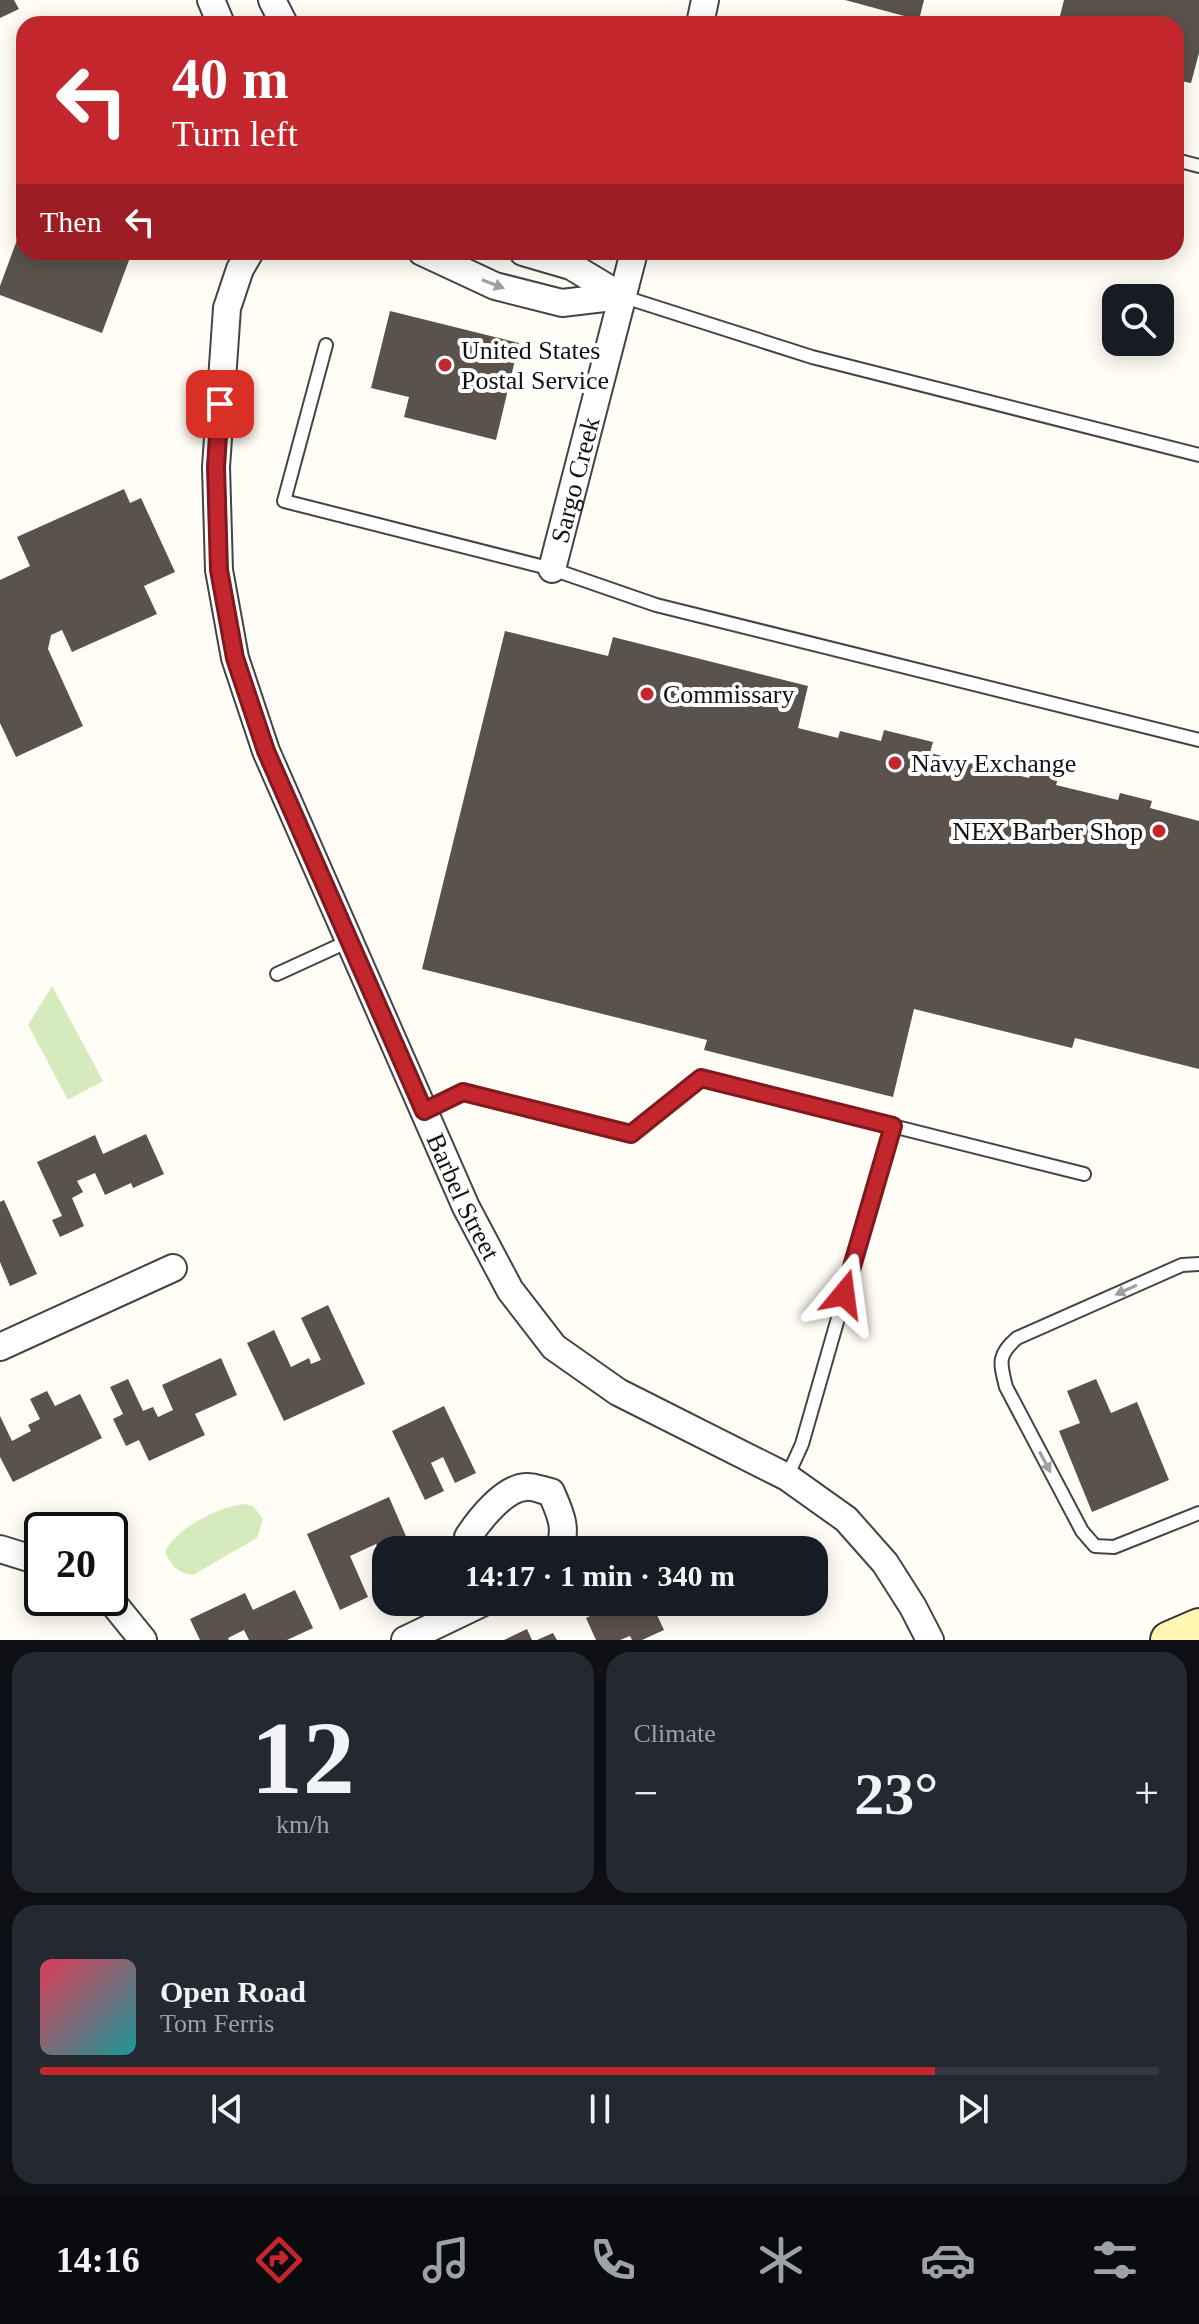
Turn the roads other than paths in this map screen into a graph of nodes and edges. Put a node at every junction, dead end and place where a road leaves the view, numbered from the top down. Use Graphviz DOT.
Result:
graph roads {
  1 [pos="245,260"];
  2 [pos="439,260"];
  3 [pos="550,260"];
  4 [pos="632,260"];
  5 [pos="621,296"];
  6 [pos="326,345"];
  7 [pos="1199,455"];
  8 [pos="552,569"];
  9 [pos="1199,740"];
  10 [pos="349,941"];
  11 [pos="277,974"];
  12 [pos="424,1111"];
  13 [pos="893,1126"];
  14 [pos="1084,1174"];
  15 [pos="1199,1264"];
  16 [pos="173,1268"];
  17 [pos="0,1347"];
  18 [pos="787,1477"];
  19 [pos="1199,1513"];
  20 [pos="469,1536"];
  21 [pos="564,1536"];
  22 [pos="0,1549"];
  23 [pos="24,1556"];
  24 [pos="124,1616"];
  25 [pos="455,1616"];
  26 [pos="1199,1627"];
  27 [pos="143,1640"];
  28 [pos="405,1640"];
  29 [pos="930,1640"];
  30 [pos="1169,1640"];
  1 -- 10 [label="street, Barbel Street"];
  2 -- 5 [label="street, one-way"];
  3 -- 5 [label="street"];
  4 -- 5 [label="street, Sargo Creek"];
  5 -- 7 [label="lane"];
  5 -- 8 [label="street, Sargo Creek"];
  6 -- 8 [label="lane"];
  8 -- 9 [label="lane"];
  10 -- 11 [label="lane"];
  10 -- 12 [label="street, Barbel Street"];
  12 -- 13 [label="lane"];
  12 -- 18 [label="street, Barbel Street"];
  13 -- 14 [label="lane"];
  13 -- 18 [label="lane"];
  15 -- 19 [label="lane, one-way"];
  16 -- 17 [label="street"];
  18 -- 29 [label="street, Barbel Street"];
  20 -- 21 [label="street"];
  22 -- 23 [label="street"];
  24 -- 27 [label="street"];
  25 -- 28 [label="street"];
  26 -- 30 [label="street"];
}
